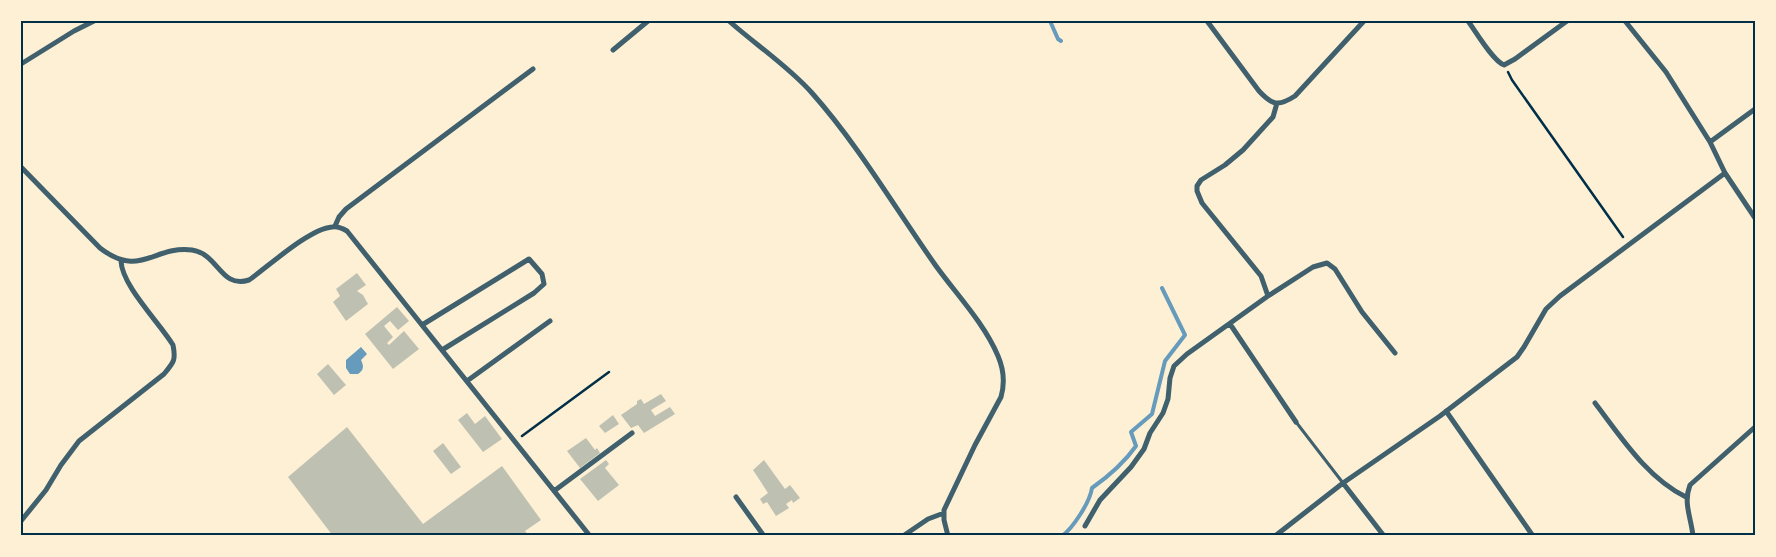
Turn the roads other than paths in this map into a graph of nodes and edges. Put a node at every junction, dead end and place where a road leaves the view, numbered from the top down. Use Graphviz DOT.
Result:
graph roads {
  1 [pos="94,21"];
  2 [pos="648,21"];
  3 [pos="729,21"];
  4 [pos="1207,21"];
  5 [pos="1364,21"];
  6 [pos="1468,21"];
  7 [pos="1567,21"];
  8 [pos="1625,21"];
  9 [pos="613,50"];
  10 [pos="21,64"];
  11 [pos="534,69"];
  12 [pos="1277,103"];
  13 [pos="1755,109"];
  14 [pos="1710,142"];
  15 [pos="21,167"];
  16 [pos="1725,173"];
  17 [pos="1755,218"];
  18 [pos="335,226"];
  19 [pos="121,261"];
  20 [pos="1268,296"];
  21 [pos="550,321"];
  22 [pos="1230,324"];
  23 [pos="422,325"];
  24 [pos="442,350"];
  25 [pos="1395,353"];
  26 [pos="467,381"];
  27 [pos="1595,403"];
  28 [pos="1446,411"];
  29 [pos="1296,422"];
  30 [pos="1755,427"];
  31 [pos="632,433"];
  32 [pos="1343,483"];
  33 [pos="554,491"];
  34 [pos="736,497"];
  35 [pos="1686,497"];
  36 [pos="944,513"];
  37 [pos="21,521"];
  38 [pos="1085,526"];
  39 [pos="590,536"];
  40 [pos="764,536"];
  41 [pos="903,536"];
  42 [pos="948,536"];
  43 [pos="1275,536"];
  44 [pos="1384,536"];
  45 [pos="1533,536"];
  46 [pos="1693,536"];
  1 -- 10 [label="street"];
  2 -- 9 [label="street"];
  3 -- 36 [label="street"];
  4 -- 12 [label="street"];
  5 -- 12 [label="street"];
  6 -- 7 [label="street"];
  8 -- 14 [label="street"];
  11 -- 18 [label="street"];
  12 -- 20 [label="street"];
  13 -- 14 [label="street"];
  14 -- 16 [label="street"];
  15 -- 19 [label="street"];
  16 -- 17 [label="street"];
  16 -- 28 [label="street"];
  18 -- 19 [label="street"];
  18 -- 23 [label="street"];
  19 -- 37 [label="street"];
  20 -- 22 [label="street"];
  20 -- 25 [label="street"];
  21 -- 26 [label="street"];
  22 -- 29 [label="street"];
  22 -- 38 [label="street"];
  23 -- 24 [label="street"];
  23 -- 24 [label="street"];
  24 -- 26 [label="street"];
  26 -- 33 [label="street"];
  27 -- 35 [label="street"];
  28 -- 32 [label="street"];
  28 -- 45 [label="street"];
  29 -- 32 [label="lane"];
  30 -- 35 [label="street"];
  31 -- 33 [label="street"];
  32 -- 43 [label="street"];
  32 -- 44 [label="street"];
  33 -- 39 [label="street"];
  34 -- 40 [label="street"];
  35 -- 46 [label="street"];
  36 -- 41 [label="street"];
  36 -- 42 [label="street"];
}
